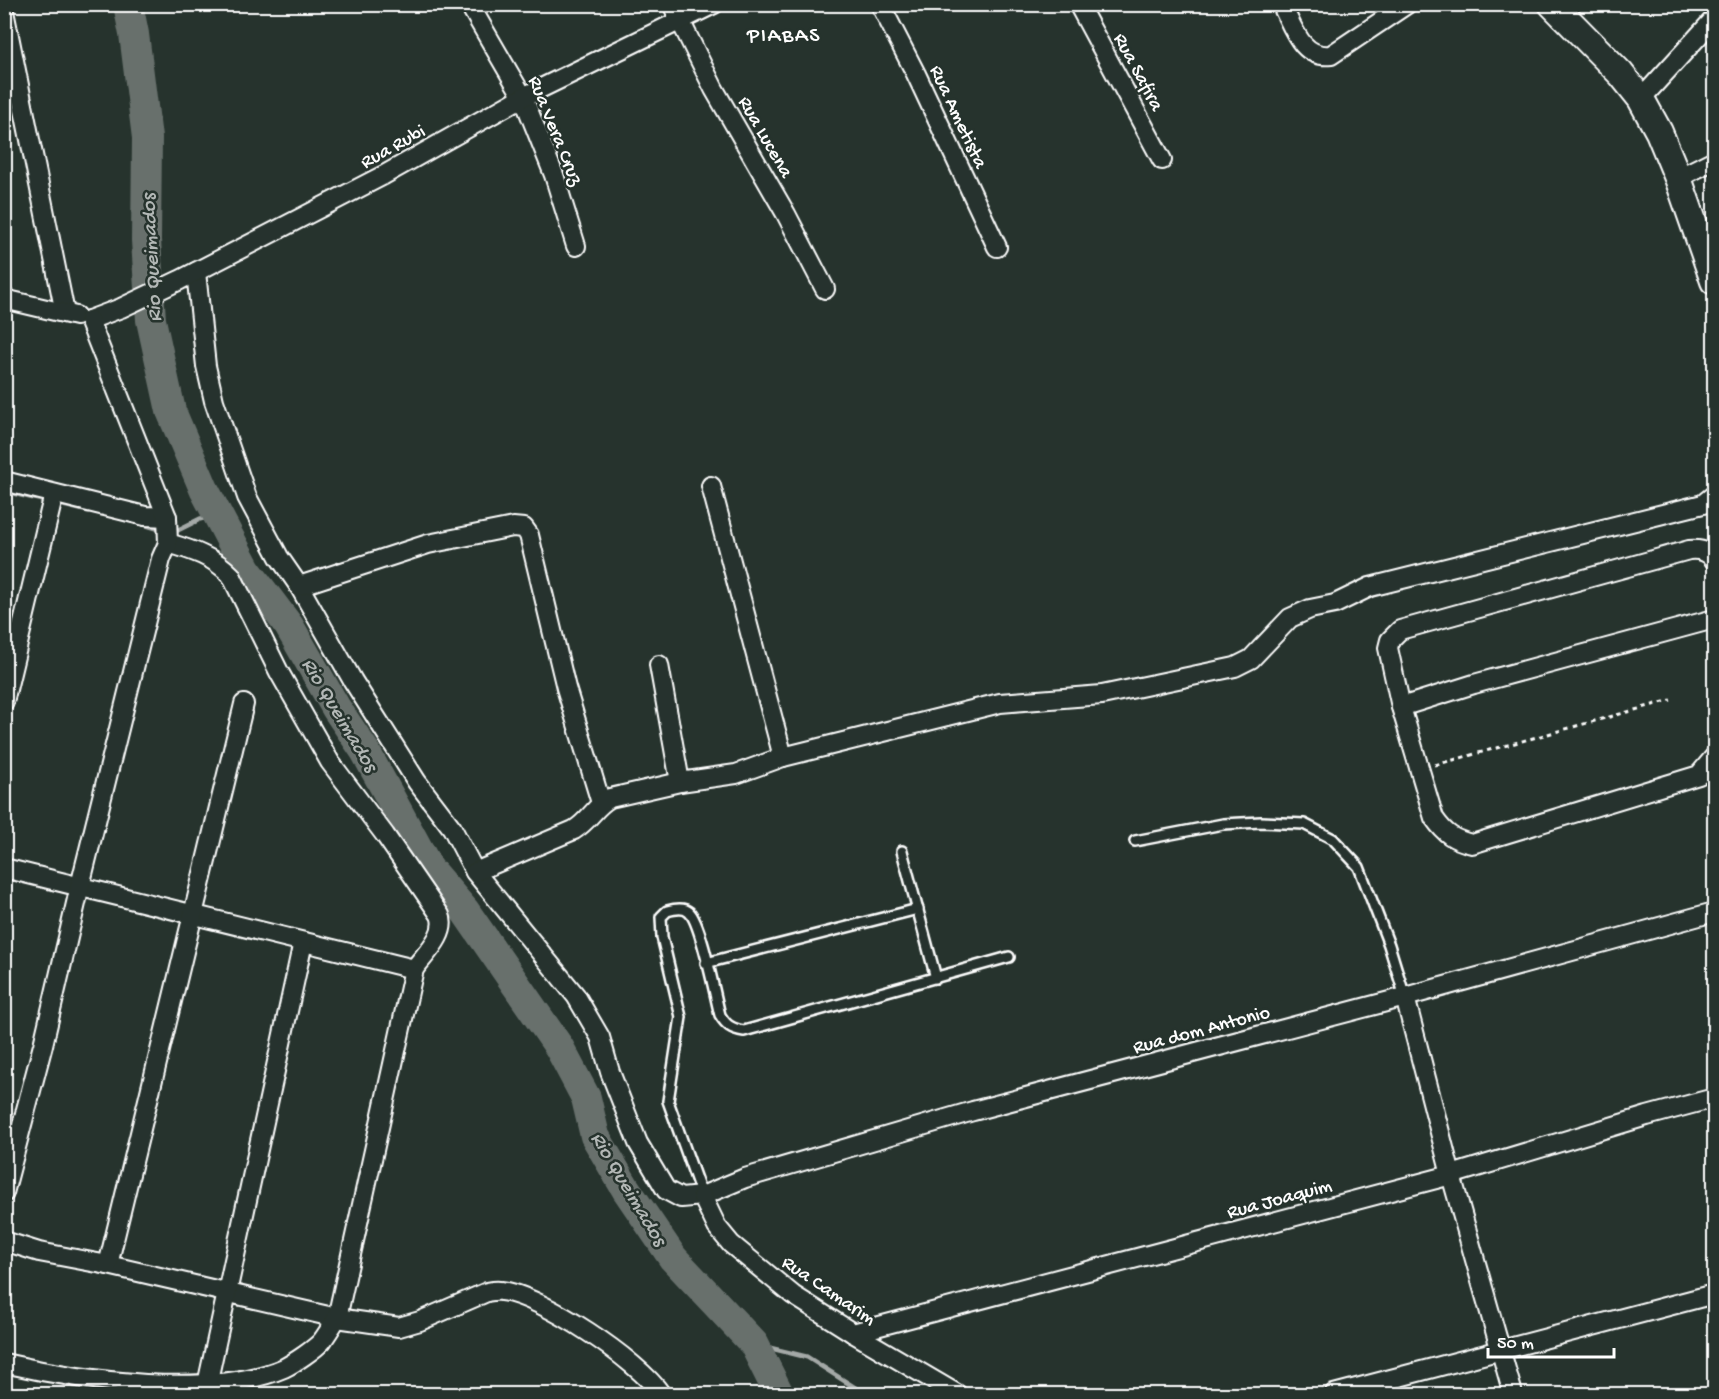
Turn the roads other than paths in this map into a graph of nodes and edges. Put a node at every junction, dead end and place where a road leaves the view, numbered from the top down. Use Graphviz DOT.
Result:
graph roads {
  1 [pos="469,4"];
  2 [pos="672,4"];
  3 [pos="714,4"];
  4 [pos="880,4"];
  5 [pos="1078,4"];
  6 [pos="1281,4"];
  7 [pos="1407,4"];
  8 [pos="1552,4"];
  9 [pos="4,11"];
  10 [pos="1714,20"];
  11 [pos="681,22"];
  12 [pos="523,98"];
  13 [pos="1641,99"];
  14 [pos="1162,160"];
  15 [pos="1714,160"];
  16 [pos="1678,178"];
  17 [pos="576,246"];
  18 [pos="997,247"];
  19 [pos="196,272"];
  20 [pos="1714,281"];
  21 [pos="825,289"];
  22 [pos="4,299"];
  23 [pos="65,313"];
  24 [pos="89,320"];
  25 [pos="4,482"];
  26 [pos="711,486"];
  27 [pos="1714,495"];
  28 [pos="53,500"];
  29 [pos="168,532"];
  30 [pos="1714,560"];
  31 [pos="299,586"];
  32 [pos="1714,619"];
  33 [pos="659,665"];
  34 [pos="4,702"];
  35 [pos="244,704"];
  36 [pos="1401,707"];
  37 [pos="783,757"];
  38 [pos="1714,757"];
  39 [pos="680,782"];
  40 [pos="601,803"];
  41 [pos="1135,842"];
  42 [pos="902,851"];
  43 [pos="4,868"];
  44 [pos="476,872"];
  45 [pos="80,886"];
  46 [pos="918,909"];
  47 [pos="1714,912"];
  48 [pos="194,915"];
  49 [pos="303,942"];
  50 [pos="1009,957"];
  51 [pos="706,963"];
  52 [pos="414,969"];
  53 [pos="936,978"];
  54 [pos="1405,997"];
  55 [pos="1714,1098"];
  56 [pos="1451,1175"];
  57 [pos="4,1193"];
  58 [pos="702,1196"];
  59 [pos="4,1241"];
  60 [pos="108,1265"];
  61 [pos="227,1294"];
  62 [pos="1714,1294"];
  63 [pos="337,1318"];
  64 [pos="853,1333"];
  65 [pos="1499,1350"];
  66 [pos="4,1363"];
  67 [pos="206,1390"];
  68 [pos="661,1395"];
  69 [pos="957,1395"];
  70 [pos="1334,1395"];
  71 [pos="1513,1395"];
  1 -- 12 [label="street, Rua Vera Cruz"];
  2 -- 11 [label="street, Rua Lucena"];
  3 -- 11 [label="street, Rua Rubi"];
  4 -- 18 [label="street, Rua Ametista"];
  5 -- 14 [label="street, Rua Safira"];
  6 -- 7 [label="street"];
  8 -- 13 [label="street"];
  9 -- 23 [label="street"];
  10 -- 13 [label="street"];
  11 -- 12 [label="street, Rua Rubi"];
  11 -- 21 [label="street, Rua Lucena"];
  12 -- 17 [label="street, Rua Vera Cruz"];
  12 -- 19 [label="street, Rua Rubi"];
  13 -- 16 [label="street"];
  15 -- 16 [label="street"];
  16 -- 20 [label="street"];
  19 -- 24 [label="street, Rua Rubi"];
  19 -- 31 [label="street"];
  22 -- 23 [label="street"];
  23 -- 24 [label="street"];
  24 -- 29 [label="street"];
  25 -- 28 [label="street"];
  26 -- 37 [label="street"];
  27 -- 37 [label="street"];
  28 -- 29 [label="street"];
  28 -- 34 [label="street"];
  29 -- 45 [label="street"];
  29 -- 52 [label="street"];
  30 -- 36 [label="street"];
  31 -- 40 [label="street"];
  31 -- 44 [label="street"];
  32 -- 36 [label="street"];
  33 -- 39 [label="street"];
  35 -- 48 [label="street"];
  36 -- 38 [label="street"];
  37 -- 39 [label="street"];
  39 -- 40 [label="street"];
  40 -- 44 [label="street"];
  41 -- 54 [label="lane"];
  42 -- 46 [label="lane"];
  43 -- 45 [label="street"];
  44 -- 58 [label="street"];
  45 -- 48 [label="street"];
  45 -- 57 [label="street"];
  46 -- 51 [label="lane"];
  46 -- 53 [label="lane"];
  47 -- 54 [label="street, Rua dom Antonio"];
  48 -- 49 [label="street"];
  48 -- 60 [label="street"];
  49 -- 52 [label="street"];
  49 -- 61 [label="street"];
  50 -- 53 [label="lane"];
  51 -- 53 [label="lane"];
  51 -- 58 [label="lane"];
  52 -- 63 [label="street"];
  54 -- 56 [label="street"];
  54 -- 58 [label="street, Rua dom Antonio"];
  55 -- 56 [label="street, Rua Joaquim"];
  56 -- 64 [label="street, Rua Joaquim"];
  56 -- 65 [label="street"];
  58 -- 64 [label="street, Rua Camarim"];
  59 -- 60 [label="street"];
  60 -- 61 [label="street"];
  61 -- 63 [label="street"];
  61 -- 67 [label="street"];
  62 -- 65 [label="street"];
  63 -- 67 [label="street"];
  63 -- 68 [label="street"];
  64 -- 69 [label="street, Rua Camarim"];
  65 -- 70 [label="street"];
  65 -- 71 [label="street"];
  66 -- 67 [label="street"];
}
